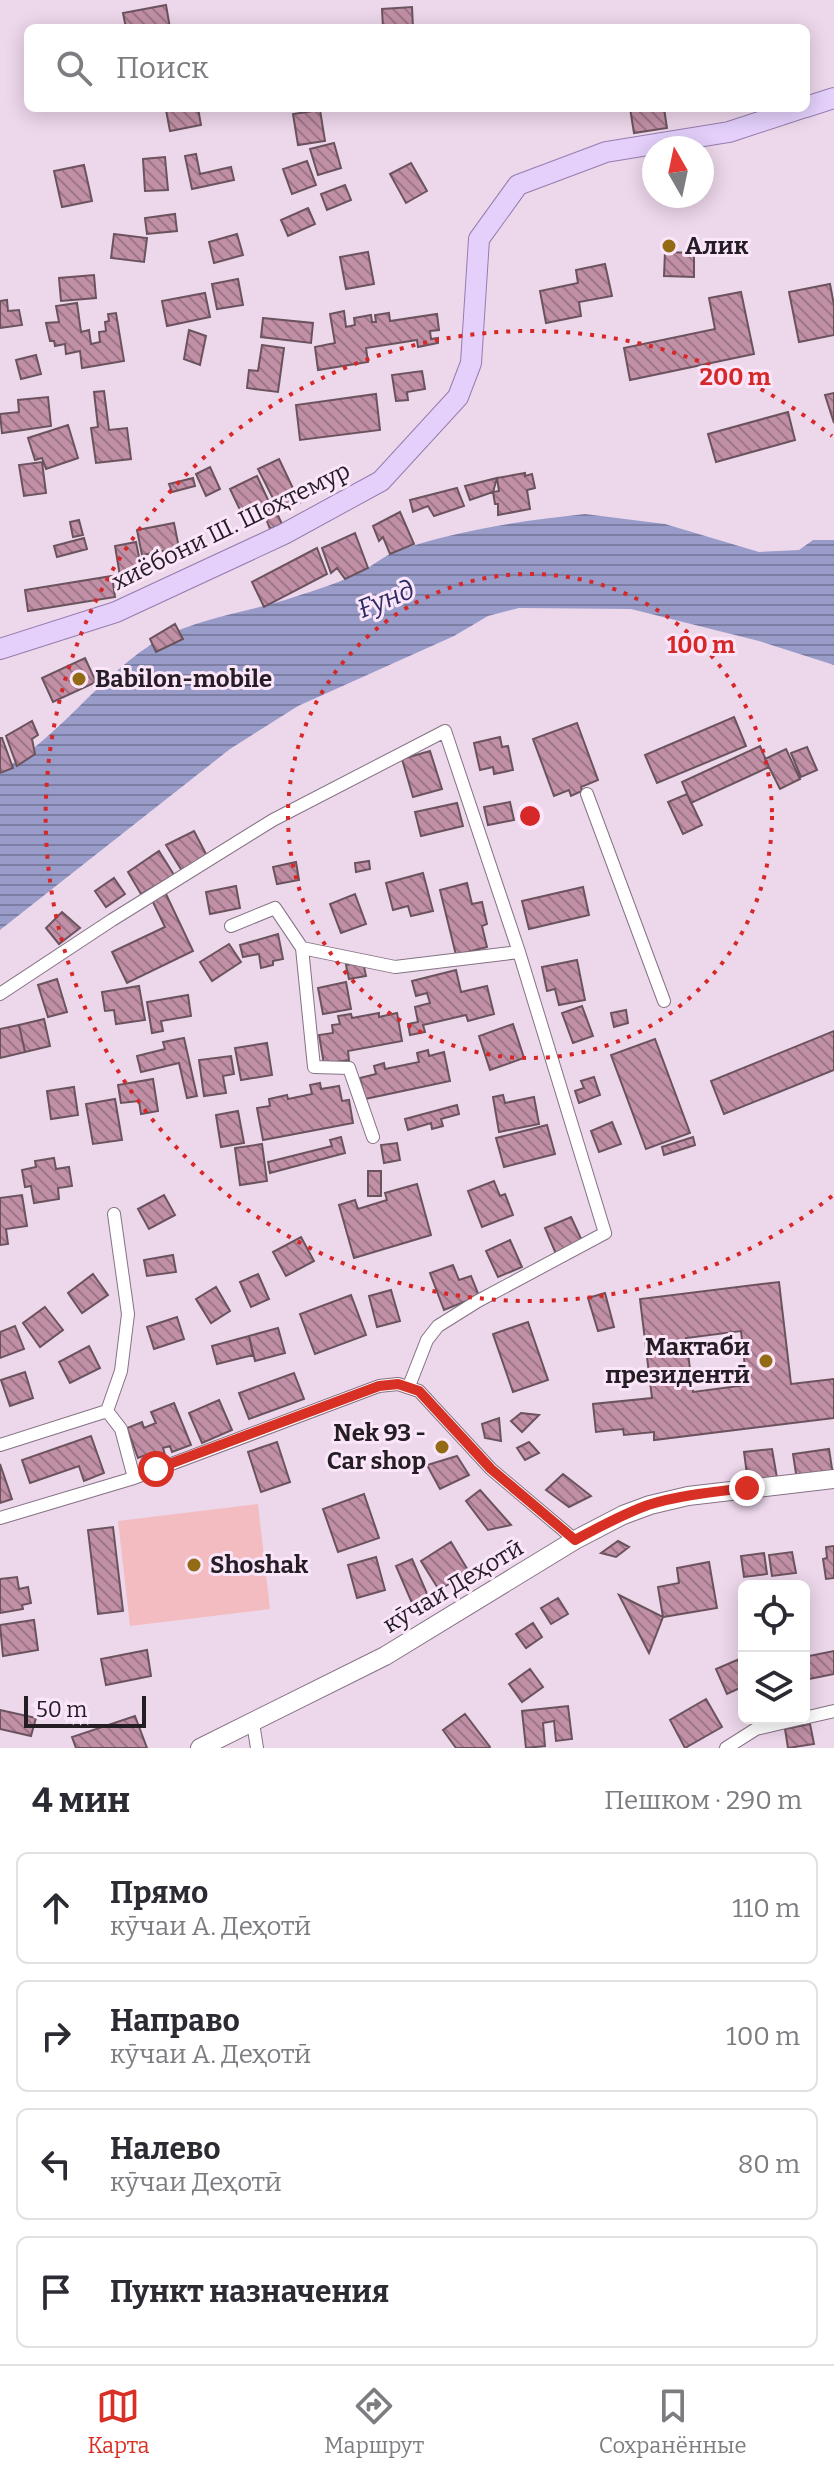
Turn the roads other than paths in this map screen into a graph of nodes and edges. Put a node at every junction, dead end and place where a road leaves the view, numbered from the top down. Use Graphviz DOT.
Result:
graph roads {
  1 [pos="834,98"];
  2 [pos="810,105"];
  3 [pos="789,112"];
  4 [pos="0,649"];
  5 [pos="587,794"];
  6 [pos="231,926"];
  7 [pos="302,948"];
  8 [pos="519,952"];
  9 [pos="0,994"];
  10 [pos="664,1001"];
  11 [pos="373,1137"];
  12 [pos="114,1214"];
  13 [pos="409,1386"];
  14 [pos="107,1411"];
  15 [pos="0,1445"];
  16 [pos="134,1478"];
  17 [pos="834,1479"];
  18 [pos="0,1518"];
  19 [pos="575,1540"];
  20 [pos="834,1711"];
  21 [pos="810,1717"];
  22 [pos="253,1723"];
  23 [pos="778,1724"];
  24 [pos="200,1748"];
  25 [pos="257,1748"];
  26 [pos="726,1748"];
  1 -- 2 [label="main road, хиёбони Ш. Шоҳтемур"];
  3 -- 4 [label="main road, хиёбони Ш. Шоҳтемур"];
  5 -- 10 [label="street"];
  6 -- 7 [label="street"];
  7 -- 8 [label="street"];
  7 -- 11 [label="street"];
  8 -- 9 [label="street"];
  8 -- 13 [label="street"];
  12 -- 14 [label="street"];
  13 -- 16 [label="street"];
  13 -- 19 [label="street"];
  14 -- 15 [label="street"];
  14 -- 16 [label="street"];
  16 -- 18 [label="street"];
  17 -- 19 [label="main road, кӯчаи Деҳотӣ"];
  19 -- 22 [label="main road, кӯчаи Деҳотӣ"];
  20 -- 21 [label="street"];
  22 -- 24 [label="main road, кӯчаи Деҳотӣ"];
  22 -- 25 [label="street"];
  23 -- 26 [label="street"];
}
